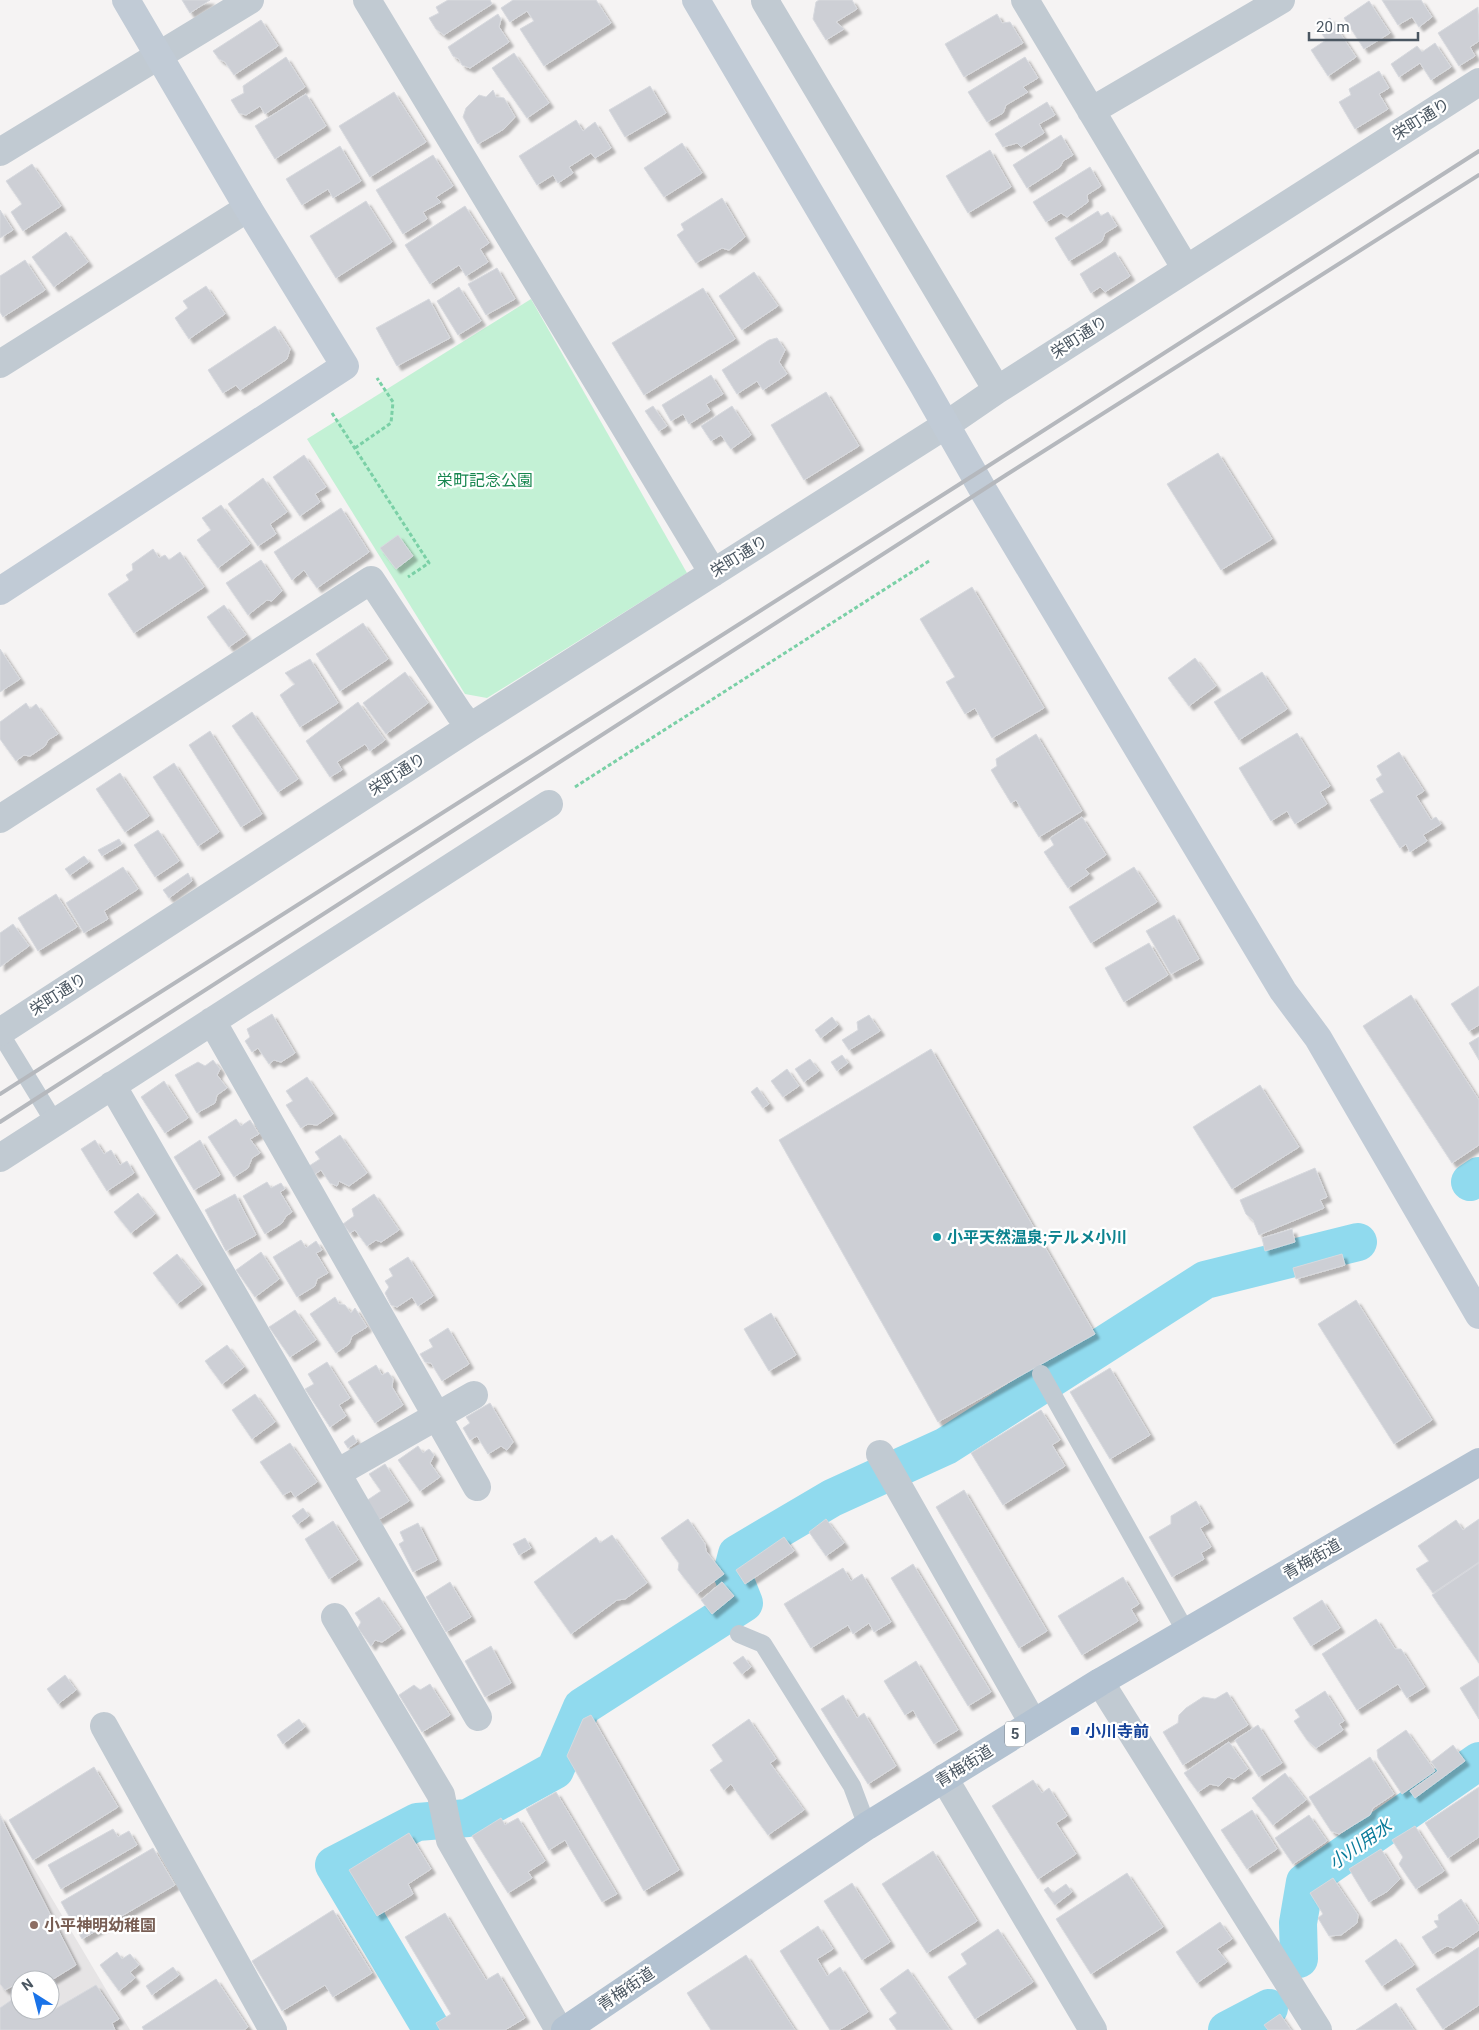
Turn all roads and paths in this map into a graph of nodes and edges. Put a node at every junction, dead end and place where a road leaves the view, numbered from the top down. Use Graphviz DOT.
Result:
graph roads {
  1 [pos="126,0"];
  2 [pos="250,0"];
  3 [pos="367,0"];
  4 [pos="696,0"];
  5 [pos="767,0"];
  6 [pos="1025,0"];
  7 [pos="1282,0"];
  8 [pos="158,55"];
  9 [pos="1479,82"];
  10 [pos="1091,111"];
  11 [pos="0,152"];
  12 [pos="248,208"];
  13 [pos="1186,269"];
  14 [pos="0,364"];
  15 [pos="377,378"];
  16 [pos="998,390"];
  17 [pos="329,409"];
  18 [pos="946,425"];
  19 [pos="354,448"];
  20 [pos="929,561"];
  21 [pos="713,573"];
  22 [pos="0,591"];
  23 [pos="380,595"];
  24 [pos="470,727"];
  25 [pos="549,804"];
  26 [pos="0,819"];
  27 [pos="212,1021"];
  28 [pos="0,1033"];
  29 [pos="112,1086"];
  30 [pos="55,1122"];
  31 [pos="0,1158"];
  32 [pos="1479,1315"];
  33 [pos="1046,1381"];
  34 [pos="474,1395"];
  35 [pos="437,1416"];
  36 [pos="880,1454"];
  37 [pos="1479,1462"];
  38 [pos="337,1473"];
  39 [pos="477,1487"];
  40 [pos="334,1617"];
  41 [pos="1186,1632"];
  42 [pos="739,1634"];
  43 [pos="1100,1682"];
  44 [pos="478,1717"];
  45 [pos="1033,1723"];
  46 [pos="104,1726"];
  47 [pos="944,1778"];
  48 [pos="867,1826"];
  49 [pos="273,2030"];
  50 [pos="559,2030"];
  51 [pos="565,2030"];
  52 [pos="1093,2030"];
  53 [pos="1318,2030"];
  1 -- 8 [label="street"];
  2 -- 8 [label="street"];
  3 -- 21 [label="street"];
  4 -- 18 [label="street"];
  5 -- 16 [label="street"];
  6 -- 10 [label="street"];
  7 -- 10 [label="street"];
  8 -- 11 [label="street"];
  8 -- 12 [label="street"];
  9 -- 13 [label="street, 栄町通り"];
  10 -- 13 [label="street"];
  12 -- 14 [label="street"];
  12 -- 22 [label="street"];
  13 -- 16 [label="street, 栄町通り"];
  15 -- 19 [label="path"];
  16 -- 18 [label="street, 栄町通り"];
  17 -- 19 [label="path"];
  18 -- 21 [label="street, 栄町通り"];
  18 -- 32 [label="street"];
  19 -- 23 [label="path"];
  20 -- 25 [label="path"];
  21 -- 24 [label="street, 栄町通り"];
  23 -- 24 [label="street"];
  23 -- 26 [label="street"];
  24 -- 28 [label="street, 栄町通り"];
  25 -- 27 [label="street"];
  27 -- 29 [label="street"];
  27 -- 35 [label="street"];
  28 -- 30 [label="lane"];
  29 -- 30 [label="street"];
  29 -- 38 [label="street"];
  30 -- 31 [label="street"];
  33 -- 41 [label="lane"];
  34 -- 35 [label="street"];
  35 -- 38 [label="street"];
  35 -- 39 [label="street"];
  36 -- 45 [label="street"];
  37 -- 41 [label="main road, 青梅街道 / 5"];
  38 -- 44 [label="street"];
  40 -- 50 [label="street"];
  41 -- 43 [label="main road, 青梅街道 / 5"];
  42 -- 48 [label="lane"];
  43 -- 45 [label="main road, 青梅街道 / 5"];
  43 -- 53 [label="street"];
  45 -- 47 [label="main road, 青梅街道 / 5"];
  46 -- 49 [label="street"];
  47 -- 48 [label="main road, 青梅街道 / 5"];
  47 -- 52 [label="street"];
  48 -- 51 [label="main road, 青梅街道 / 5"];
}
